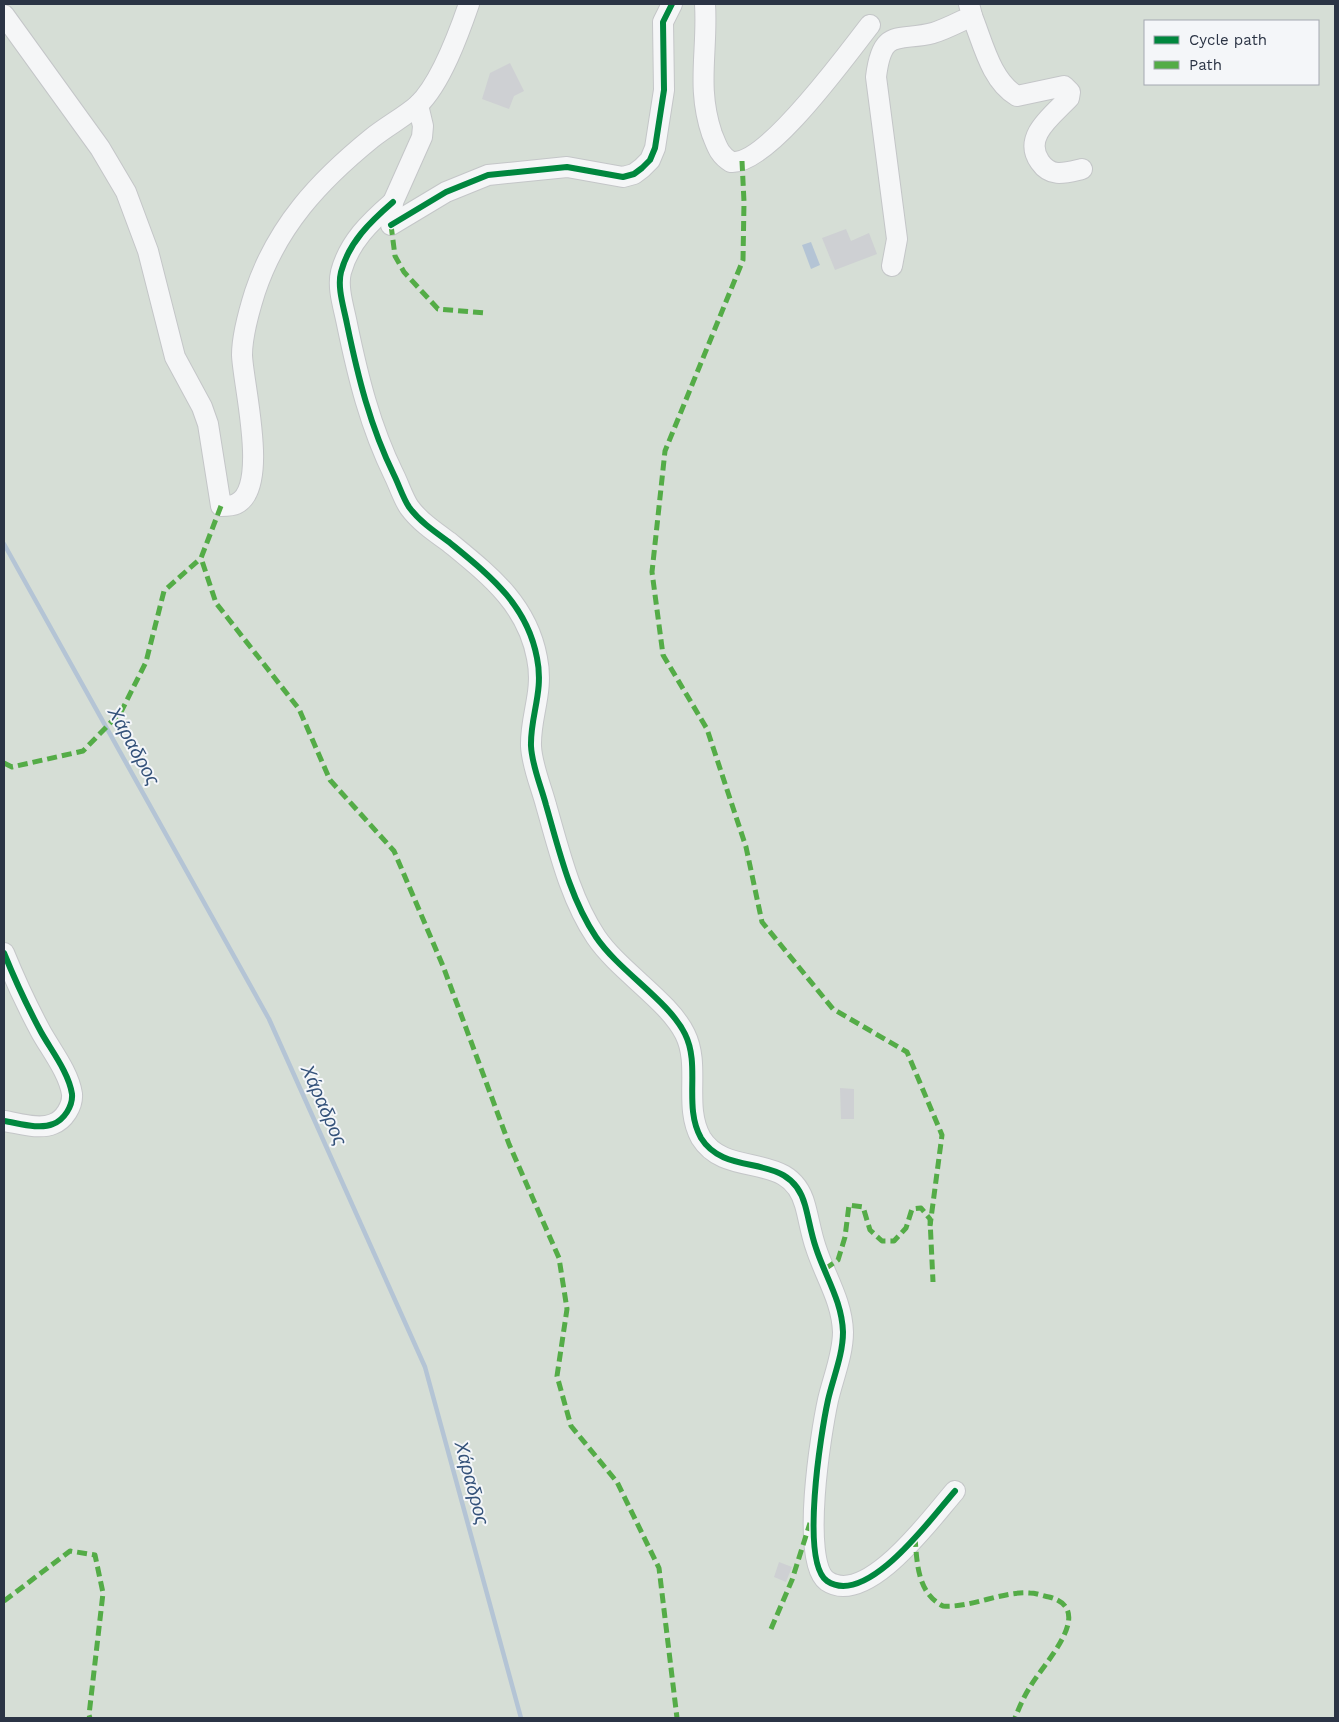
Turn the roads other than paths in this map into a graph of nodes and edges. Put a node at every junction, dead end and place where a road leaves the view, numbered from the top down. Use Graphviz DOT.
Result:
graph roads {
  1 [pos="469,4"];
  2 [pos="672,4"];
  3 [pos="705,4"];
  4 [pos="971,10"];
  5 [pos="4,15"];
  6 [pos="870,25"];
  7 [pos="418,105"];
  8 [pos="1082,169"];
  9 [pos="393,202"];
  10 [pos="892,266"];
  11 [pos="4,953"];
  12 [pos="4,1121"];
  13 [pos="954,1491"];
  1 -- 7 [label="street"];
  2 -- 9 [label="street"];
  3 -- 6 [label="street"];
  4 -- 8 [label="street"];
  4 -- 10 [label="street"];
  5 -- 7 [label="street"];
  7 -- 9 [label="street"];
  9 -- 13 [label="street"];
  11 -- 12 [label="street"];
}
